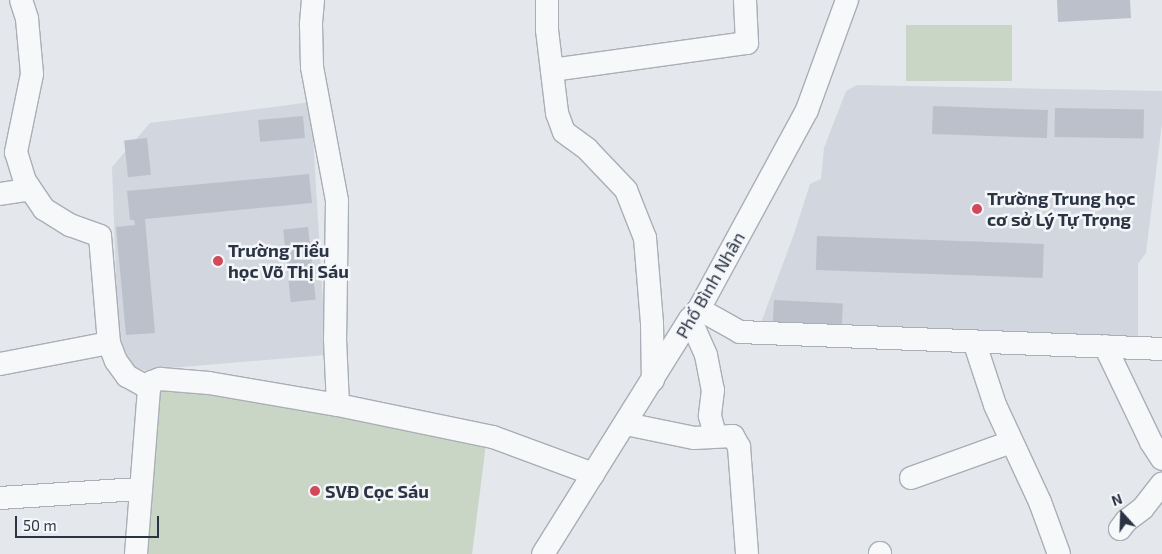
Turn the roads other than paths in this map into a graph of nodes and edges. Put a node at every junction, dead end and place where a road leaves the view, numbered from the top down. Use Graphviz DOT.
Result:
graph roads {
  1 [pos="21,0"];
  2 [pos="313,0"];
  3 [pos="546,0"];
  4 [pos="745,0"];
  5 [pos="847,0"];
  6 [pos="552,70"];
  7 [pos="30,189"];
  8 [pos="0,194"];
  9 [pos="695,314"];
  10 [pos="974,341"];
  11 [pos="109,343"];
  12 [pos="1104,346"];
  13 [pos="1162,349"];
  14 [pos="0,364"];
  15 [pos="653,380"];
  16 [pos="149,388"];
  17 [pos="338,405"];
  18 [pos="626,424"];
  19 [pos="715,435"];
  20 [pos="1011,442"];
  21 [pos="1162,459"];
  22 [pos="593,474"];
  23 [pos="911,478"];
  24 [pos="1162,484"];
  25 [pos="141,489"];
  26 [pos="0,498"];
  27 [pos="1120,529"];
  28 [pos="136,554"];
  29 [pos="543,554"];
  30 [pos="747,554"];
  31 [pos="1059,554"];
  1 -- 7 [label="street"];
  2 -- 17 [label="street"];
  3 -- 6 [label="street"];
  4 -- 6 [label="street"];
  5 -- 9 [label="street, Phố Bình Nhân"];
  6 -- 15 [label="street"];
  7 -- 8 [label="street"];
  7 -- 11 [label="street"];
  9 -- 10 [label="street"];
  9 -- 15 [label="street, Phố Bình Nhân"];
  9 -- 19 [label="street"];
  10 -- 12 [label="street"];
  10 -- 20 [label="street"];
  11 -- 14 [label="street"];
  11 -- 16 [label="street"];
  12 -- 13 [label="street"];
  12 -- 21 [label="street"];
  15 -- 18 [label="street, Phố Bình Nhân"];
  16 -- 17 [label="street"];
  16 -- 25 [label="street"];
  17 -- 22 [label="street"];
  18 -- 19 [label="street"];
  18 -- 22 [label="street, Phố Bình Nhân"];
  19 -- 30 [label="street"];
  20 -- 23 [label="street"];
  20 -- 31 [label="street"];
  22 -- 29 [label="street, Phố Bình Nhân"];
  24 -- 27 [label="street"];
  25 -- 26 [label="street"];
  25 -- 28 [label="street"];
}
